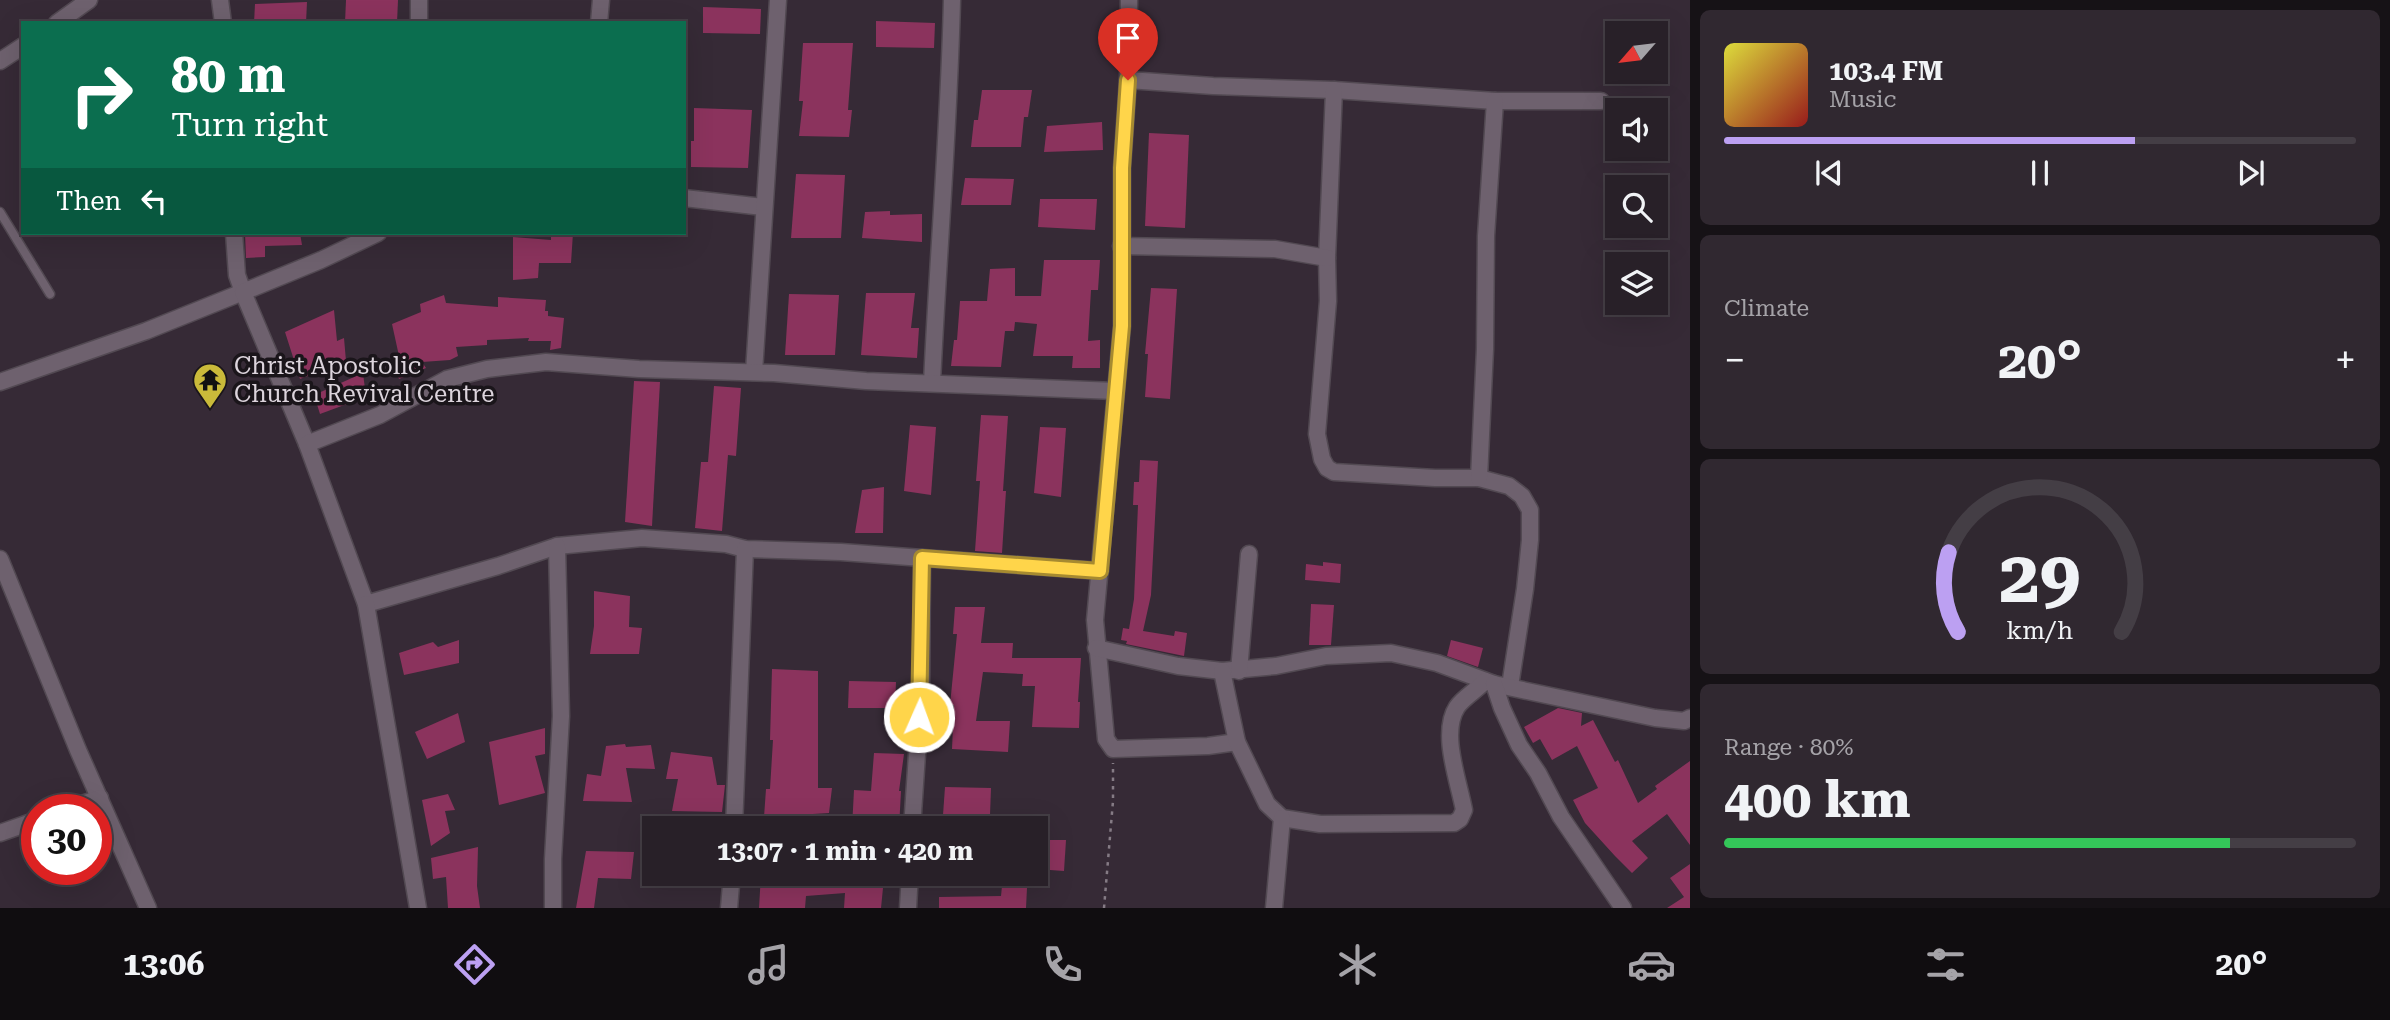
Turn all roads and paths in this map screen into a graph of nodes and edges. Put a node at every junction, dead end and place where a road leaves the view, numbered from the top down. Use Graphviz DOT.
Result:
graph roads {
  1 [pos="89,0"];
  2 [pos="220,0"];
  3 [pos="419,0"];
  4 [pos="601,0"];
  5 [pos="778,0"];
  6 [pos="952,0"];
  7 [pos="1129,0"];
  8 [pos="60,21"];
  9 [pos="223,21"];
  10 [pos="419,21"];
  11 [pos="599,21"];
  12 [pos="21,47"];
  13 [pos="0,61"];
  14 [pos="1128,80"];
  15 [pos="1334,89"];
  16 [pos="1495,101"];
  17 [pos="1601,101"];
  18 [pos="686,198"];
  19 [pos="763,207"];
  20 [pos="0,212"];
  21 [pos="234,235"];
  22 [pos="374,235"];
  23 [pos="1121,246"];
  24 [pos="1327,258"];
  25 [pos="243,292"];
  26 [pos="50,294"];
  27 [pos="754,372"];
  28 [pos="0,382"];
  29 [pos="932,383"];
  30 [pos="1115,391"];
  31 [pos="307,444"];
  32 [pos="1479,478"];
  33 [pos="557,546"];
  34 [pos="745,549"];
  35 [pos="1249,554"];
  36 [pos="922,558"];
  37 [pos="0,559"];
  38 [pos="1100,571"];
  39 [pos="366,604"];
  40 [pos="1096,648"];
  41 [pos="1222,671"];
  42 [pos="1239,671"];
  43 [pos="1496,684"];
  44 [pos="1688,723"];
  45 [pos="1237,742"];
  46 [pos="1113,749"];
  47 [pos="98,794"];
  48 [pos="734,816"];
  49 [pos="913,816"];
  50 [pos="1282,818"];
  51 [pos="21,826"];
  52 [pos="112,826"];
  53 [pos="0,833"];
  54 [pos="731,886"];
  55 [pos="909,886"];
  56 [pos="148,908"];
  57 [pos="418,908"];
  58 [pos="553,908"];
  59 [pos="729,908"];
  60 [pos="908,908"];
  61 [pos="1104,908"];
  62 [pos="1274,908"];
  63 [pos="1623,908"];
  1 -- 8 [label="street"];
  2 -- 9 [label="street"];
  3 -- 10 [label="street"];
  4 -- 11 [label="street"];
  5 -- 19 [label="street"];
  6 -- 29 [label="street"];
  7 -- 14 [label="street"];
  12 -- 13 [label="street"];
  14 -- 15 [label="street"];
  14 -- 23 [label="street"];
  15 -- 16 [label="street"];
  15 -- 24 [label="street"];
  16 -- 17 [label="street"];
  16 -- 32 [label="street"];
  18 -- 19 [label="street"];
  19 -- 27 [label="street"];
  20 -- 26 [label="lane"];
  21 -- 25 [label="street"];
  22 -- 25 [label="street"];
  23 -- 24 [label="street"];
  23 -- 30 [label="street"];
  24 -- 32 [label="street"];
  25 -- 28 [label="street"];
  25 -- 31 [label="street"];
  27 -- 29 [label="street"];
  27 -- 31 [label="street"];
  29 -- 30 [label="street"];
  30 -- 38 [label="street"];
  31 -- 39 [label="street"];
  32 -- 43 [label="street"];
  33 -- 34 [label="street"];
  33 -- 39 [label="street"];
  33 -- 58 [label="street"];
  34 -- 36 [label="street"];
  34 -- 48 [label="street"];
  35 -- 42 [label="street"];
  36 -- 38 [label="street"];
  36 -- 49 [label="street"];
  37 -- 47 [label="street"];
  38 -- 40 [label="street"];
  39 -- 57 [label="street"];
  40 -- 41 [label="street"];
  40 -- 46 [label="street"];
  41 -- 42 [label="street"];
  41 -- 45 [label="street"];
  42 -- 43 [label="street"];
  43 -- 44 [label="street"];
  43 -- 50 [label="street"];
  43 -- 63 [label="street"];
  45 -- 46 [label="street"];
  45 -- 50 [label="street"];
  46 -- 61 [label="path"];
  50 -- 62 [label="street"];
  51 -- 53 [label="street"];
  52 -- 56 [label="street"];
  54 -- 59 [label="street"];
  55 -- 60 [label="street"];
}
